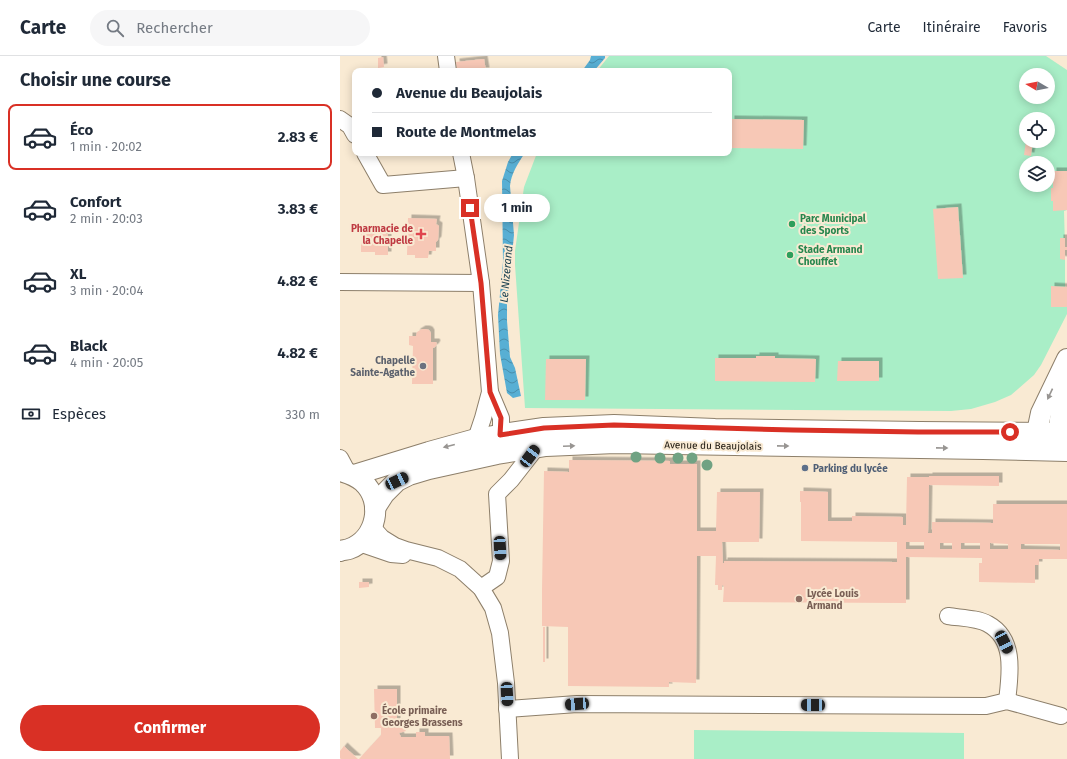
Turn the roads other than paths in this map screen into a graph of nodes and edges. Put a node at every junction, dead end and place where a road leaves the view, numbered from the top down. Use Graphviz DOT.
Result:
graph roads {
  1 [pos="446,56"];
  2 [pos="448,68"];
  3 [pos="340,119"];
  4 [pos="352,130"];
  5 [pos="367,156"];
  6 [pos="462,156"];
  7 [pos="466,178"];
  8 [pos="340,282"];
  9 [pos="481,283"];
  10 [pos="1067,359"];
  11 [pos="1067,388"];
  12 [pos="490,392"];
  13 [pos="476,440"];
  14 [pos="521,441"];
  15 [pos="1036,441"];
  16 [pos="1062,442"];
  17 [pos="346,469"];
  18 [pos="374,517"];
  19 [pos="347,551"];
  20 [pos="429,556"];
  21 [pos="481,588"];
  22 [pos="948,616"];
  23 [pos="1007,701"];
  24 [pos="507,709"];
  25 [pos="1061,716"];
  26 [pos="510,759"];
  1 -- 2 [label="street"];
  3 -- 4 [label="street"];
  5 -- 7 [label="street"];
  6 -- 7 [label="street"];
  7 -- 9 [label="street"];
  8 -- 9 [label="street"];
  9 -- 12 [label="street"];
  10 -- 15 [label="main road, one-way"];
  11 -- 16 [label="main road"];
  12 -- 13 [label="street"];
  12 -- 14 [label="street"];
  13 -- 14 [label="main road, Avenue du Beaujolais"];
  13 -- 17 [label="main road, Avenue du Beaujolais, one-way"];
  14 -- 15 [label="main road, Avenue du Beaujolais"];
  14 -- 18 [label="main road, Avenue du Beaujolais"];
  14 -- 21 [label="street"];
  15 -- 16 [label="main road, Avenue du Beaujolais"];
  17 -- 18 [label="main road"];
  18 -- 19 [label="main road, Avenue du Beaujolais"];
  18 -- 20 [label="street"];
  19 -- 20 [label="street"];
  20 -- 21 [label="street"];
  21 -- 24 [label="street"];
  22 -- 23 [label="street"];
  23 -- 24 [label="street"];
  23 -- 25 [label="street"];
  24 -- 26 [label="street"];
}
